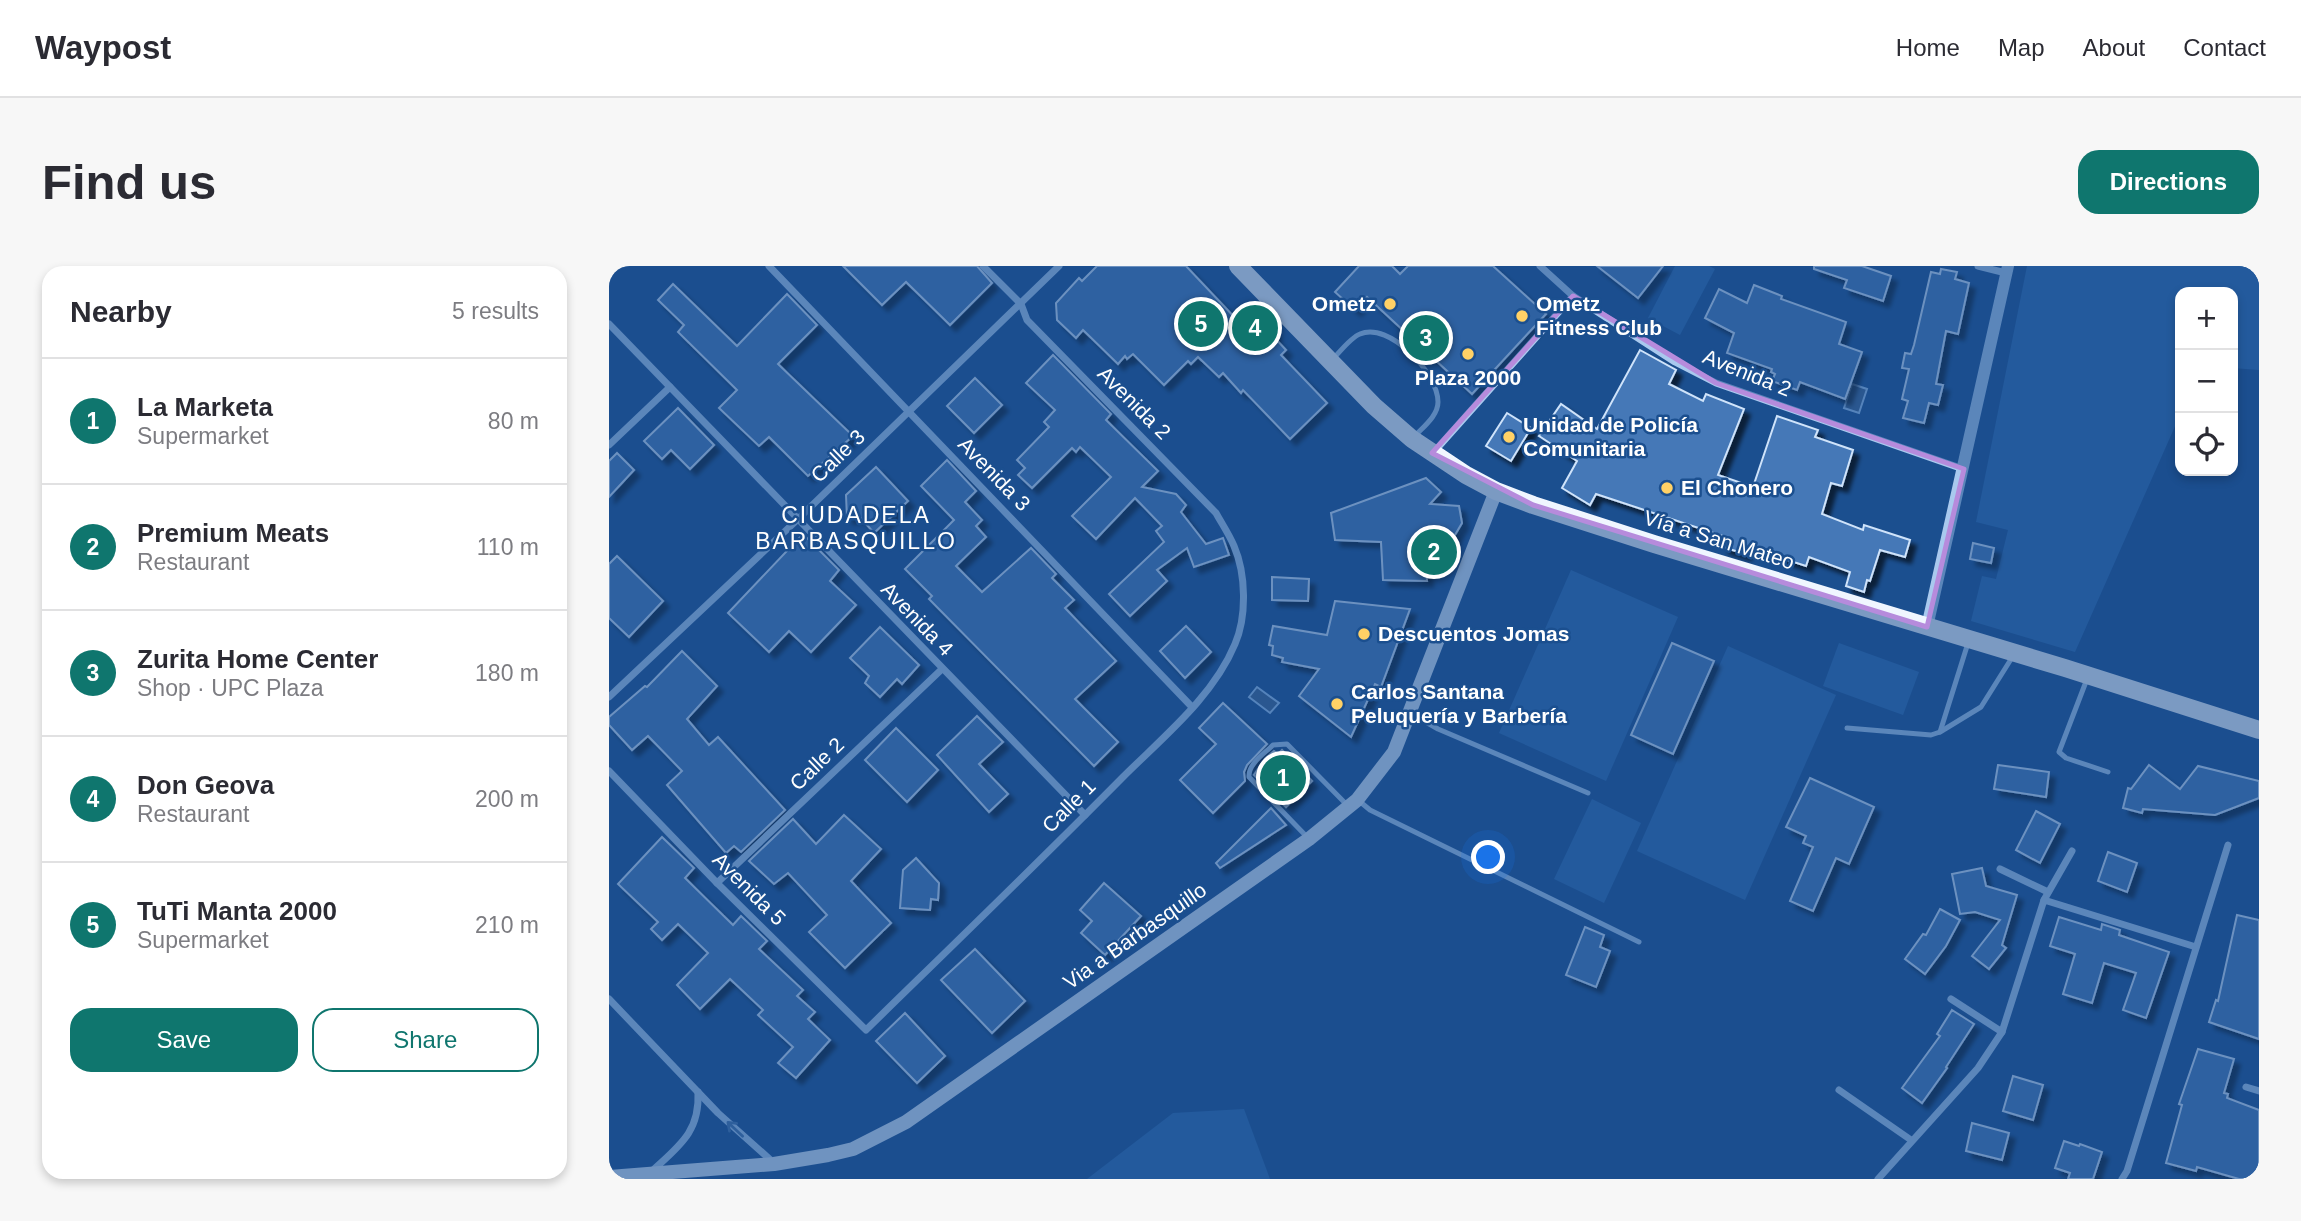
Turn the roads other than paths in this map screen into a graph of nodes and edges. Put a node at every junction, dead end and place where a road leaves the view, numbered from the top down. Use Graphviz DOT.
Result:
graph roads {
  1 [pos="769,266"];
  2 [pos="983,266"];
  3 [pos="1059,266"];
  4 [pos="1238,266"];
  5 [pos="1539,266"];
  6 [pos="1978,266"];
  7 [pos="2007,270"];
  8 [pos="1573,296"];
  9 [pos="1021,304"];
  10 [pos="609,324"];
  11 [pos="1331,361"];
  12 [pos="670,387"];
  13 [pos="910,412"];
  14 [pos="1412,439"];
  15 [pos="609,445"];
  16 [pos="1432,453"];
  17 [pos="1964,469"];
  18 [pos="1496,491"];
  19 [pos="797,520"];
  20 [pos="1241,577"];
  21 [pos="1927,627"];
  22 [pos="1969,640"];
  23 [pos="2014,653"];
  24 [pos="942,669"];
  25 [pos="2089,676"];
  26 [pos="609,697"];
  27 [pos="1192,707"];
  28 [pos="1409,713"];
  29 [pos="1847,728"];
  30 [pos="2259,730"];
  31 [pos="1940,732"];
  32 [pos="609,771"];
  33 [pos="2108,772"];
  34 [pos="1588,793"];
  35 [pos="1353,804"];
  36 [pos="1085,815"];
  37 [pos="1309,839"];
  38 [pos="2228,845"];
  39 [pos="2072,851"];
  40 [pos="2000,869"];
  41 [pos="717,883"];
  42 [pos="2046,896"];
  43 [pos="1639,942"];
  44 [pos="2196,947"];
  45 [pos="609,999"];
  46 [pos="1951,999"];
  47 [pos="866,1030"];
  48 [pos="2002,1032"];
  49 [pos="2246,1087"];
  50 [pos="1839,1090"];
  51 [pos="698,1091"];
  52 [pos="2259,1091"];
  53 [pos="1911,1140"];
  54 [pos="774,1164"];
  55 [pos="647,1175"];
  56 [pos="609,1177"];
  57 [pos="1878,1179"];
  58 [pos="2122,1179"];
  1 -- 13 [label="street, Avenida 3"];
  2 -- 9 [label="street, Avenida 2"];
  3 -- 9 [label="street, Calle 3"];
  4 -- 11 [label="main road, Vía a San Mateo"];
  5 -- 8 [label="street, Avenida 2"];
  6 -- 7 [label="street"];
  7 -- 17 [label="street"];
  8 -- 16 [label="street"];
  8 -- 17 [label="street, Avenida 2"];
  9 -- 13 [label="street, Calle 3"];
  9 -- 20 [label="street, Avenida 2"];
  10 -- 12 [label="street, Avenida 4"];
  11 -- 14 [label="main road, Vía a San Mateo"];
  11 -- 14 [label="lane"];
  12 -- 15 [label="street"];
  12 -- 19 [label="street, Avenida 4"];
  13 -- 19 [label="street, Calle 3"];
  13 -- 27 [label="street, Avenida 3"];
  14 -- 16 [label="main road, Vía a San Mateo"];
  16 -- 18 [label="main road, Vía a San Mateo"];
  17 -- 21 [label="street"];
  18 -- 21 [label="main road, Vía a San Mateo"];
  18 -- 28 [label="main road, Via a Barbasquillo"];
  19 -- 24 [label="street, Avenida 4"];
  19 -- 26 [label="street, Calle 3"];
  20 -- 27 [label="street, Calle 1"];
  21 -- 22 [label="main road, Vía a San Mateo"];
  22 -- 23 [label="main road, Vía a San Mateo"];
  22 -- 31 [label="lane"];
  23 -- 25 [label="main road, Vía a San Mateo"];
  23 -- 31 [label="lane"];
  24 -- 36 [label="street, Avenida 4"];
  24 -- 41 [label="street, Calle 2"];
  25 -- 30 [label="main road, Vía a San Mateo"];
  25 -- 33 [label="lane"];
  27 -- 36 [label="street, Calle 1"];
  28 -- 34 [label="lane"];
  28 -- 35 [label="main road, Via a Barbasquillo"];
  29 -- 31 [label="lane"];
  32 -- 41 [label="street, Avenida 5"];
  35 -- 37 [label="main road, Via a Barbasquillo"];
  35 -- 37 [label="lane"];
  35 -- 43 [label="lane"];
  36 -- 47 [label="street, Calle 1"];
  37 -- 54 [label="main road, Via a Barbasquillo"];
  38 -- 44 [label="street"];
  39 -- 42 [label="street"];
  40 -- 42 [label="street"];
  41 -- 47 [label="street, Avenida 5"];
  42 -- 44 [label="street"];
  42 -- 48 [label="street"];
  44 -- 58 [label="street"];
  45 -- 51 [label="street"];
  46 -- 48 [label="street"];
  48 -- 53 [label="street"];
  49 -- 52 [label="street"];
  50 -- 53 [label="street"];
  54 -- 51 [label="street, one-way"];
  51 -- 55 [label="street"];
  53 -- 57 [label="street"];
  54 -- 55 [label="main road, Via a Barbasquillo"];
  55 -- 56 [label="main road, Via a Barbasquillo"];
}
